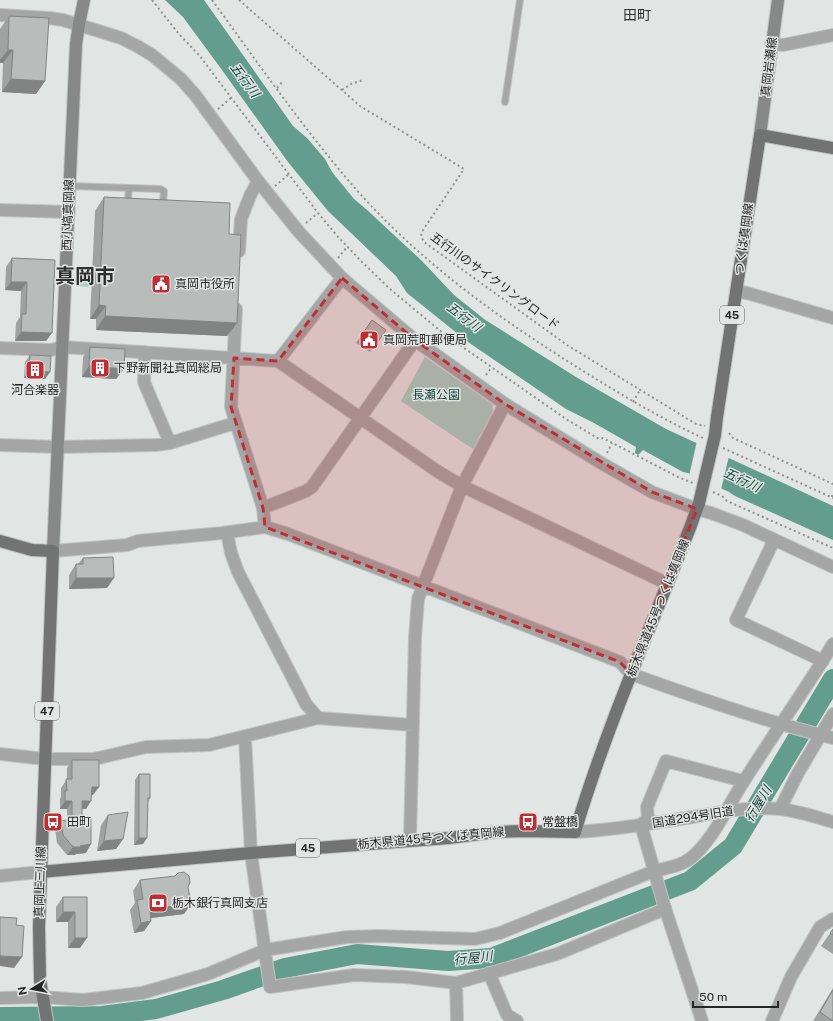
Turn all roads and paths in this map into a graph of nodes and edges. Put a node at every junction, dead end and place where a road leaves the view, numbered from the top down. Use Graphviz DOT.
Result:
graph roads {
  1 [pos="84,0"];
  2 [pos="152,0"];
  3 [pos="212,0"];
  4 [pos="239,0"];
  5 [pos="520,0"];
  6 [pos="778,0"];
  7 [pos="0,15"];
  8 [pos="78,24"];
  9 [pos="833,35"];
  10 [pos="771,44"];
  11 [pos="363,80"];
  12 [pos="283,81"];
  13 [pos="277,88"];
  14 [pos="342,90"];
  15 [pos="231,98"];
  16 [pos="505,102"];
  17 [pos="217,109"];
  18 [pos="760,135"];
  19 [pos="833,148"];
  20 [pos="288,175"];
  21 [pos="258,181"];
  22 [pos="70,186"];
  23 [pos="274,187"];
  24 [pos="129,188"];
  25 [pos="139,204"];
  26 [pos="152,204"];
  27 [pos="0,210"];
  28 [pos="69,212"];
  29 [pos="318,213"];
  30 [pos="305,224"];
  31 [pos="347,247"];
  32 [pos="337,260"];
  33 [pos="239,265"];
  34 [pos="342,278"];
  35 [pos="736,291"];
  36 [pos="237,296"];
  37 [pos="833,318"];
  38 [pos="415,340"];
  39 [pos="62,347"];
  40 [pos="0,348"];
  41 [pos="145,352"];
  42 [pos="234,358"];
  43 [pos="278,361"];
  44 [pos="492,367"];
  45 [pos="483,379"];
  46 [pos="640,390"];
  47 [pos="633,402"];
  48 [pos="504,404"];
  49 [pos="717,417"];
  50 [pos="361,418"];
  51 [pos="235,423"];
  52 [pos="705,426"];
  53 [pos="729,433"];
  54 [pos="713,440"];
  55 [pos="170,444"];
  56 [pos="612,444"];
  57 [pos="0,445"];
  58 [pos="58,447"];
  59 [pos="606,457"];
  60 [pos="693,483"];
  61 [pos="833,484"];
  62 [pos="462,486"];
  63 [pos="707,489"];
  64 [pos="833,493"];
  65 [pos="832,498"];
  66 [pos="698,506"];
  67 [pos="263,508"];
  68 [pos="265,527"];
  69 [pos="227,533"];
  70 [pos="774,540"];
  71 [pos="0,541"];
  72 [pos="833,548"];
  73 [pos="53,550"];
  74 [pos="833,567"];
  75 [pos="668,584"];
  76 [pos="423,586"];
  77 [pos="833,644"];
  78 [pos="823,661"];
  79 [pos="631,674"];
  80 [pos="833,714"];
  81 [pos="318,718"];
  82 [pos="413,725"];
  83 [pos="785,725"];
  84 [pos="817,734"];
  85 [pos="245,737"];
  86 [pos="833,738"];
  87 [pos="0,754"];
  88 [pos="45,759"];
  89 [pos="743,781"];
  90 [pos="775,809"];
  91 [pos="724,812"];
  92 [pos="833,822"];
  93 [pos="641,825"];
  94 [pos="575,832"];
  95 [pos="410,840"];
  96 [pos="251,853"];
  97 [pos="40,872"];
  98 [pos="655,875"];
  99 [pos="0,876"];
  100 [pos="665,907"];
  101 [pos="833,918"];
  102 [pos="265,953"];
  103 [pos="489,973"];
  104 [pos="456,983"];
  105 [pos="0,998"];
  106 [pos="43,1001"];
  107 [pos="47,1021"];
  108 [pos="457,1021"];
  109 [pos="516,1021"];
  110 [pos="702,1021"];
  111 [pos="772,1021"];
  1 -- 8 [label="main road, 西小塙真岡線"];
  2 -- 15 [label="path"];
  3 -- 13 [label="path"];
  4 -- 14 [label="path, 五行川のサイクリングロード"];
  5 -- 16 [label="lane"];
  6 -- 10 [label="main road, 真岡岩瀬線"];
  7 -- 8 [label="street"];
  8 -- 21 [label="street"];
  8 -- 22 [label="main road, 西小塙真岡線"];
  9 -- 10 [label="street"];
  10 -- 18 [label="main road, 真岡岩瀬線"];
  11 -- 14 [label="path"];
  12 -- 13 [label="path"];
  13 -- 47 [label="path"];
  14 -- 46 [label="path, 五行川のサイクリングロード"];
  15 -- 17 [label="path"];
  15 -- 20 [label="path"];
  18 -- 19 [label="main road"];
  18 -- 35 [label="main road, つくば真岡線 / 45"];
  20 -- 23 [label="path"];
  20 -- 29 [label="path"];
  21 -- 33 [label="street"];
  21 -- 34 [label="street"];
  22 -- 24 [label="lane"];
  22 -- 28 [label="main road, 西小塙真岡線"];
  24 -- 25 [label="lane"];
  24 -- 26 [label="lane"];
  27 -- 28 [label="street"];
  28 -- 39 [label="main road, 西小塙真岡線"];
  29 -- 30 [label="path"];
  29 -- 31 [label="path"];
  31 -- 32 [label="path"];
  31 -- 44 [label="path"];
  34 -- 38 [label="street"];
  34 -- 43 [label="street"];
  35 -- 37 [label="street"];
  35 -- 49 [label="main road, つくば真岡線 / 45"];
  36 -- 42 [label="street"];
  38 -- 48 [label="street"];
  38 -- 50 [label="street"];
  39 -- 40 [label="street"];
  39 -- 41 [label="street"];
  39 -- 58 [label="main road, 西小塙真岡線"];
  41 -- 42 [label="street"];
  41 -- 55 [label="street"];
  42 -- 43 [label="street"];
  42 -- 51 [label="street"];
  43 -- 50 [label="street"];
  44 -- 45 [label="path"];
  44 -- 56 [label="path"];
  46 -- 47 [label="path"];
  46 -- 52 [label="path, 五行川のサイクリングロード"];
  47 -- 54 [label="path"];
  48 -- 62 [label="street"];
  48 -- 66 [label="street"];
  49 -- 54 [label="main road, 栃木県道45号つくば真岡線 / 45"];
  50 -- 62 [label="street"];
  50 -- 67 [label="street"];
  51 -- 55 [label="street"];
  51 -- 67 [label="street"];
  53 -- 61 [label="path"];
  54 -- 65 [label="path"];
  54 -- 66 [label="main road, 栃木県道45号つくば真岡線 / 45, bridge"];
  55 -- 58 [label="street"];
  56 -- 59 [label="path"];
  56 -- 60 [label="path"];
  57 -- 58 [label="street"];
  58 -- 73 [label="main road, 西小塙真岡線"];
  62 -- 75 [label="street"];
  62 -- 76 [label="street"];
  63 -- 72 [label="path"];
  64 -- 65 [label="path"];
  66 -- 70 [label="street"];
  66 -- 75 [label="main road, 栃木県道45号つくば真岡線 / 45"];
  67 -- 68 [label="street"];
  68 -- 69 [label="street"];
  68 -- 76 [label="street"];
  69 -- 73 [label="street"];
  69 -- 81 [label="street"];
  70 -- 74 [label="street"];
  70 -- 78 [label="street"];
  71 -- 73 [label="main road"];
  73 -- 88 [label="main road, 真岡上三川線 / 47"];
  75 -- 79 [label="main road, 栃木県道45号つくば真岡線 / 45"];
  76 -- 79 [label="street"];
  76 -- 82 [label="street"];
  77 -- 78 [label="street"];
  78 -- 83 [label="street"];
  79 -- 83 [label="street"];
  79 -- 94 [label="main road, 栃木県道45号つくば真岡線 / 45"];
  80 -- 84 [label="street"];
  81 -- 82 [label="street"];
  81 -- 85 [label="street"];
  82 -- 95 [label="street"];
  83 -- 84 [label="street"];
  83 -- 89 [label="street"];
  84 -- 86 [label="street"];
  84 -- 90 [label="street"];
  85 -- 88 [label="street"];
  85 -- 96 [label="street"];
  87 -- 88 [label="street"];
  88 -- 97 [label="main road, 真岡上三川線 / 47"];
  89 -- 91 [label="street"];
  89 -- 93 [label="street"];
  90 -- 91 [label="street, 国道294号旧道"];
  90 -- 92 [label="street, 国道294号旧道"];
  91 -- 93 [label="street, 国道294号旧道"];
  91 -- 98 [label="street"];
  93 -- 94 [label="street, 国道294号旧道"];
  93 -- 98 [label="street"];
  94 -- 95 [label="main road, 栃木県道45号つくば真岡線 / 45"];
  95 -- 96 [label="main road, 栃木県道45号つくば真岡線 / 45"];
  96 -- 97 [label="main road, 栃木県道45号つくば真岡線 / 45"];
  96 -- 102 [label="street"];
  97 -- 99 [label="street"];
  97 -- 106 [label="main road, 真岡上三川線 / 47"];
  98 -- 100 [label="street"];
  98 -- 102 [label="street"];
  100 -- 103 [label="street"];
  100 -- 110 [label="street"];
  101 -- 111 [label="street"];
  102 -- 104 [label="street"];
  102 -- 106 [label="street"];
  103 -- 104 [label="street"];
  103 -- 109 [label="street"];
  104 -- 108 [label="street"];
  105 -- 106 [label="street"];
  106 -- 107 [label="main road, 真岡上三川線 / 47"];
}
